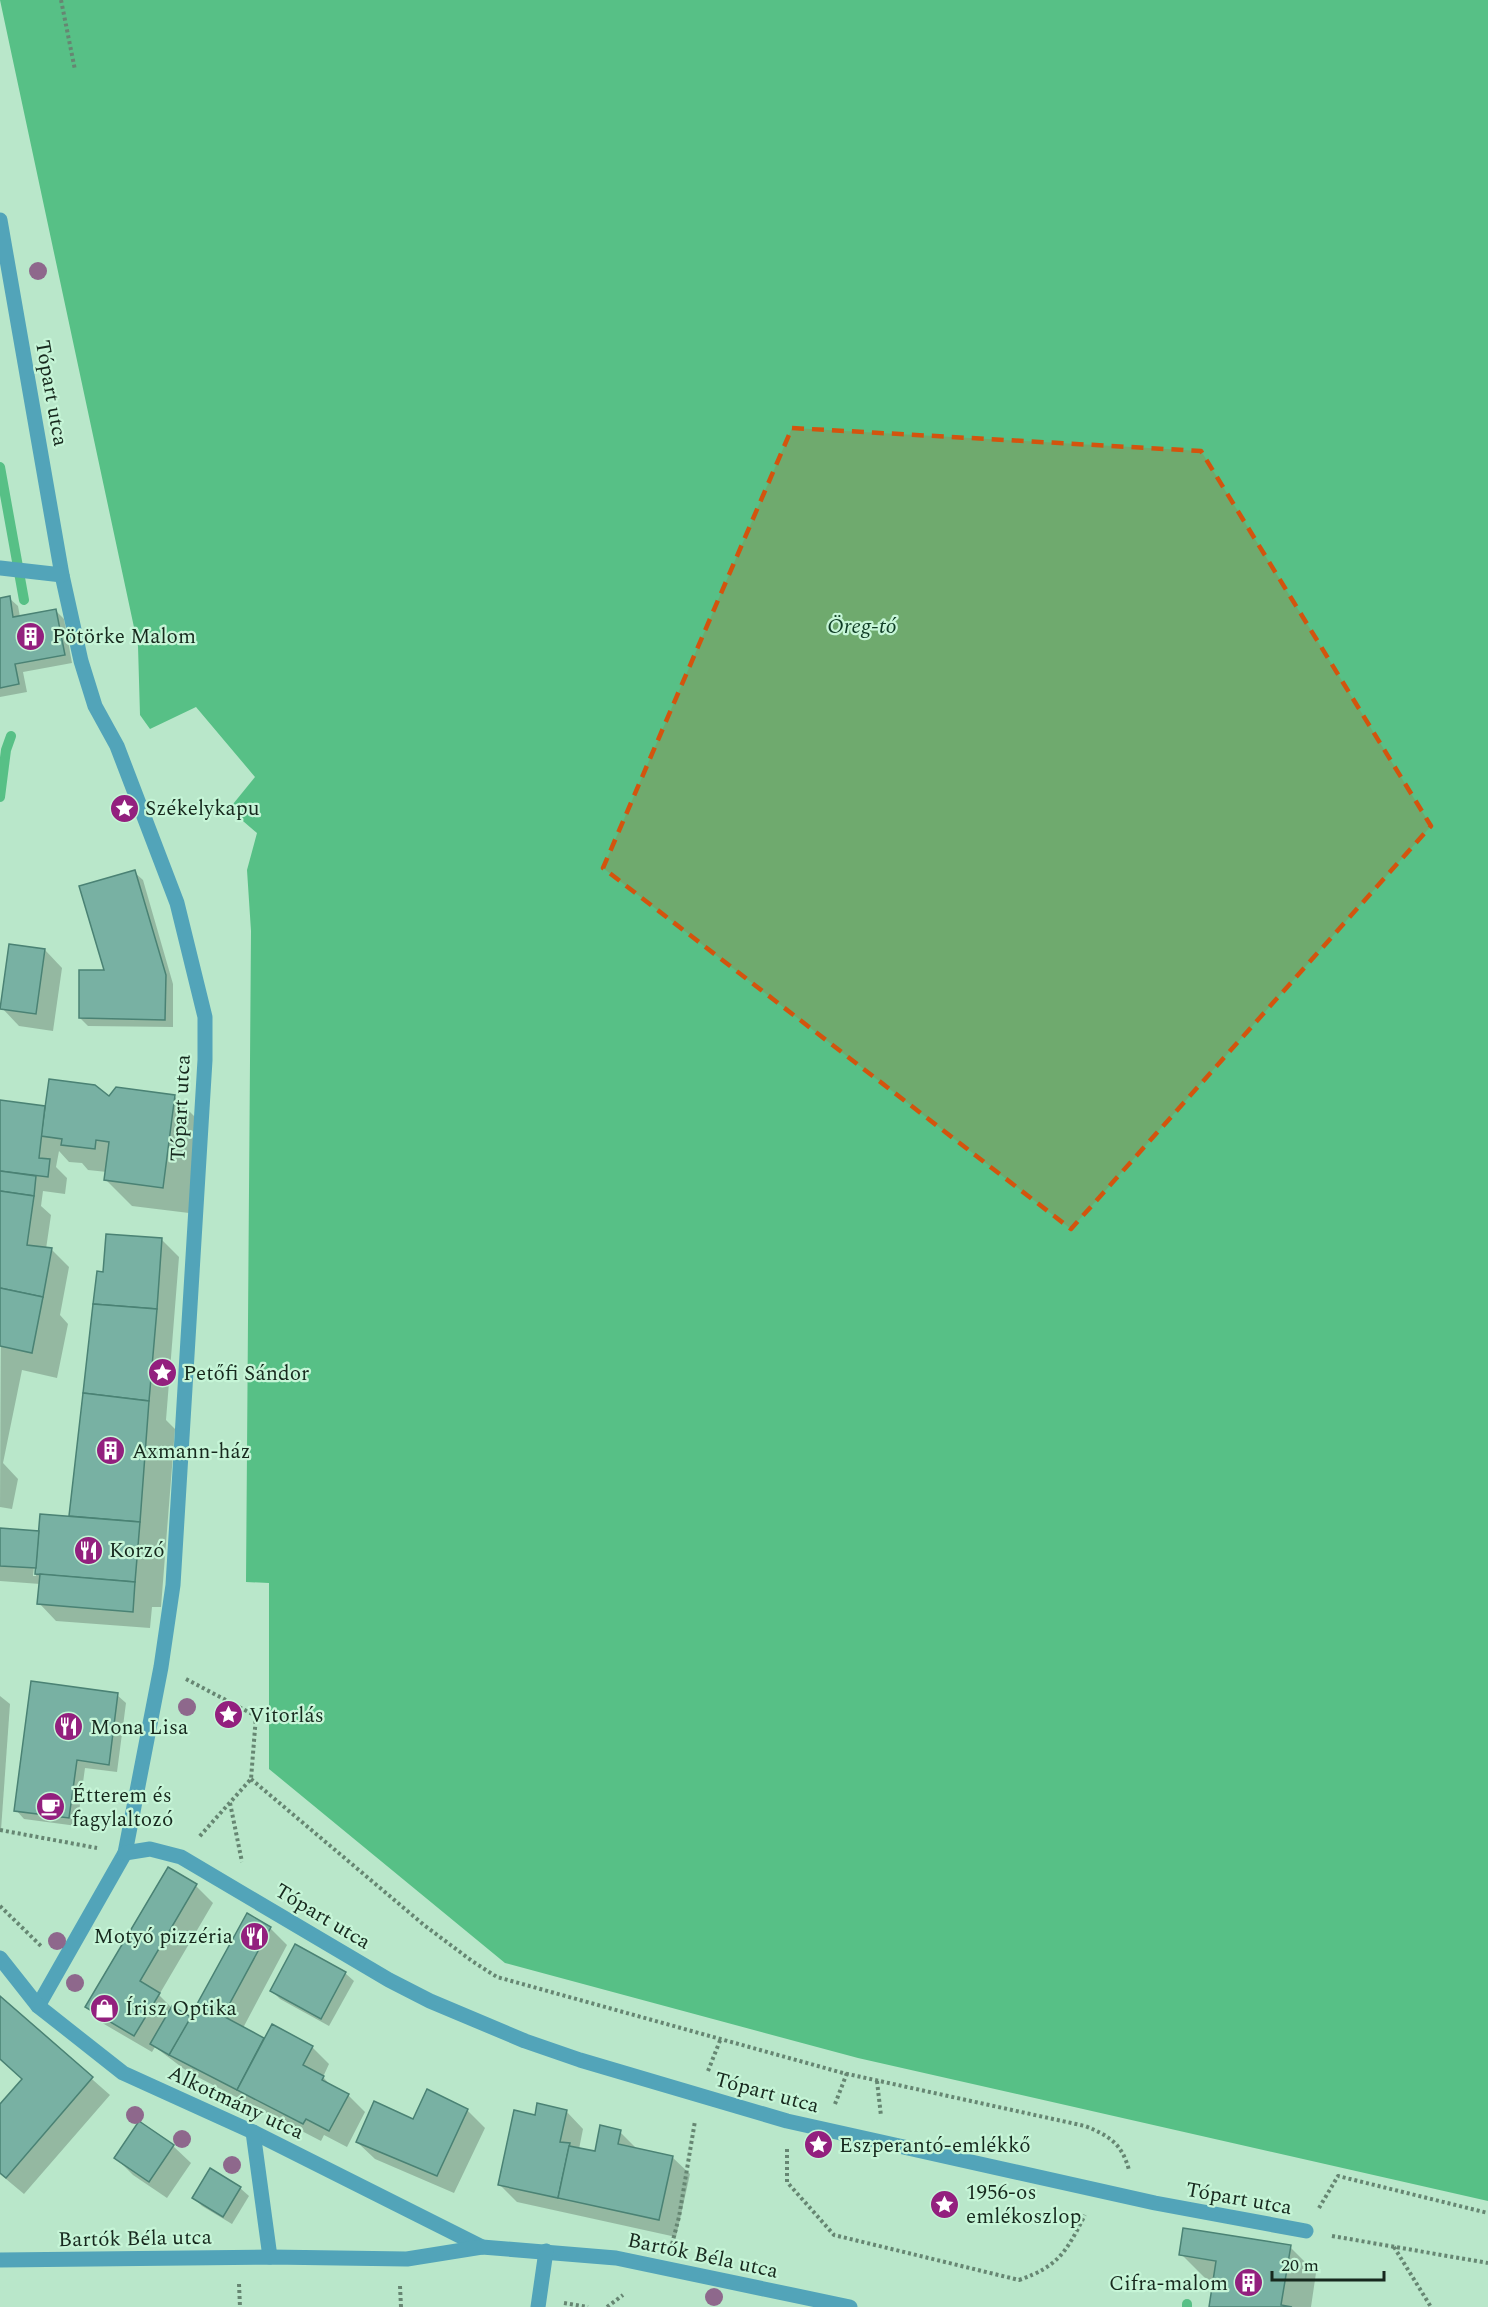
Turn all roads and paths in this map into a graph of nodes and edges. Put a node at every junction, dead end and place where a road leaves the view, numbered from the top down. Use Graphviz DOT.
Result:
graph roads {
  1 [pos="61,0"];
  2 [pos="75,70"];
  3 [pos="0,220"];
  4 [pos="0,568"];
  5 [pos="62,575"];
  6 [pos="161,1667"];
  7 [pos="251,1779"];
  8 [pos="230,1803"];
  9 [pos="0,1830"];
  10 [pos="124,1853"];
  11 [pos="181,1857"];
  12 [pos="250,1898"];
  13 [pos="0,1906"];
  14 [pos="25,1928"];
  15 [pos="0,1958"];
  16 [pos="38,2006"];
  17 [pos="721,2038"];
  18 [pos="699,2095"];
  19 [pos="786,2121"];
  20 [pos="253,2132"];
  21 [pos="1098,2191"];
  22 [pos="1137,2199"];
  23 [pos="1488,2213"];
  24 [pos="679,2217"];
  25 [pos="1306,2231"];
  26 [pos="482,2247"];
  27 [pos="1394,2247"];
  28 [pos="546,2251"];
  29 [pos="270,2257"];
  30 [pos="0,2260"];
  31 [pos="1488,2263"];
  32 [pos="239,2292"];
  33 [pos="623,2295"];
  34 [pos="576,2304"];
  35 [pos="240,2307"];
  36 [pos="538,2307"];
  37 [pos="588,2307"];
  38 [pos="607,2307"];
  39 [pos="850,2307"];
  40 [pos="1431,2307"];
  1 -- 2 [label="path"];
  3 -- 5 [label="street, Tópart utca"];
  4 -- 5 [label="street"];
  5 -- 6 [label="street, Tópart utca"];
  6 -- 7 [label="path"];
  6 -- 10 [label="street, Tópart utca"];
  7 -- 8 [label="path"];
  7 -- 17 [label="path"];
  8 -- 11 [label="path"];
  8 -- 12 [label="path, Tópart utca"];
  9 -- 10 [label="path"];
  10 -- 11 [label="street, Tópart utca"];
  10 -- 16 [label="street, Tópart utca"];
  11 -- 12 [label="street, Tópart utca"];
  12 -- 18 [label="street, Tópart utca"];
  13 -- 14 [label="path"];
  15 -- 16 [label="street, Alkotmány utca"];
  16 -- 20 [label="street, Alkotmány utca"];
  17 -- 18 [label="path"];
  17 -- 22 [label="path"];
  18 -- 19 [label="street, Tópart utca"];
  18 -- 24 [label="path"];
  19 -- 21 [label="street, Tópart utca"];
  19 -- 21 [label="path"];
  20 -- 26 [label="street, Alkotmány utca"];
  20 -- 29 [label="street"];
  21 -- 22 [label="street, Tópart utca"];
  22 -- 25 [label="street, Tópart utca"];
  23 -- 25 [label="path"];
  25 -- 27 [label="path"];
  26 -- 28 [label="street, Bartók Béla utca"];
  26 -- 29 [label="street, Bartók Béla utca"];
  27 -- 31 [label="path"];
  27 -- 40 [label="path"];
  28 -- 36 [label="street"];
  28 -- 39 [label="street, Bartók Béla utca"];
  29 -- 30 [label="street, Bartók Béla utca"];
  32 -- 35 [label="path"];
  33 -- 38 [label="path"];
  34 -- 37 [label="path"];
}
